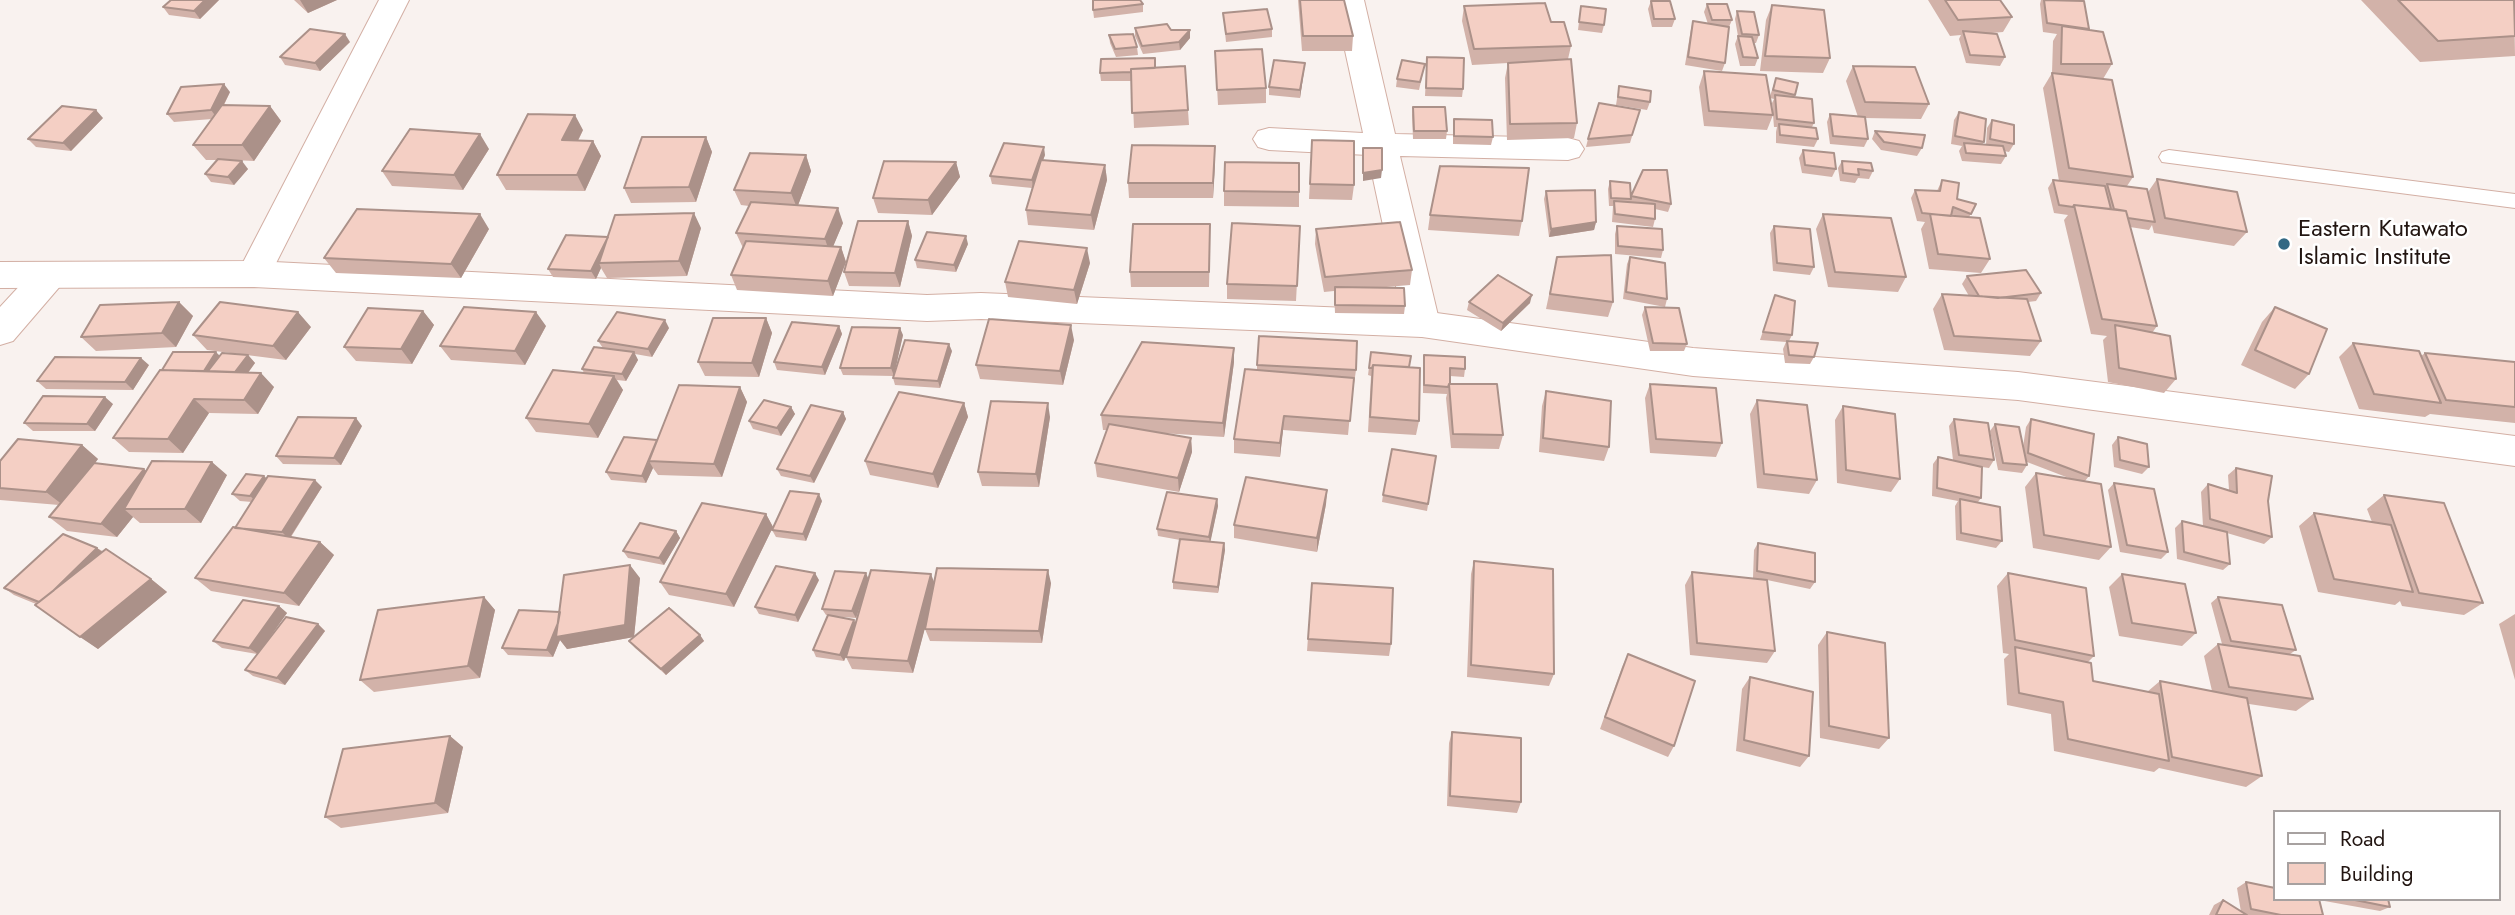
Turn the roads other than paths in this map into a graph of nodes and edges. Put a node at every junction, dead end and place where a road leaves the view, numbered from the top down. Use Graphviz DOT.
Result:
graph roads {
  1 [pos="394,0"];
  2 [pos="1349,0"];
  3 [pos="1269,139"];
  4 [pos="1381,145"];
  5 [pos="1568,149"];
  6 [pos="2169,156"];
  7 [pos="2515,201"];
  8 [pos="254,274"];
  9 [pos="0,275"];
  10 [pos="50,275"];
  11 [pos="1422,324"];
  12 [pos="0,331"];
  13 [pos="2515,451"];
  1 -- 8 [label="street"];
  2 -- 4 [label="street"];
  3 -- 4 [label="street"];
  4 -- 5 [label="street"];
  4 -- 11 [label="street"];
  6 -- 7 [label="lane"];
  8 -- 10 [label="street"];
  8 -- 11 [label="street"];
  9 -- 10 [label="street"];
  10 -- 12 [label="street"];
  11 -- 13 [label="street"];
}
